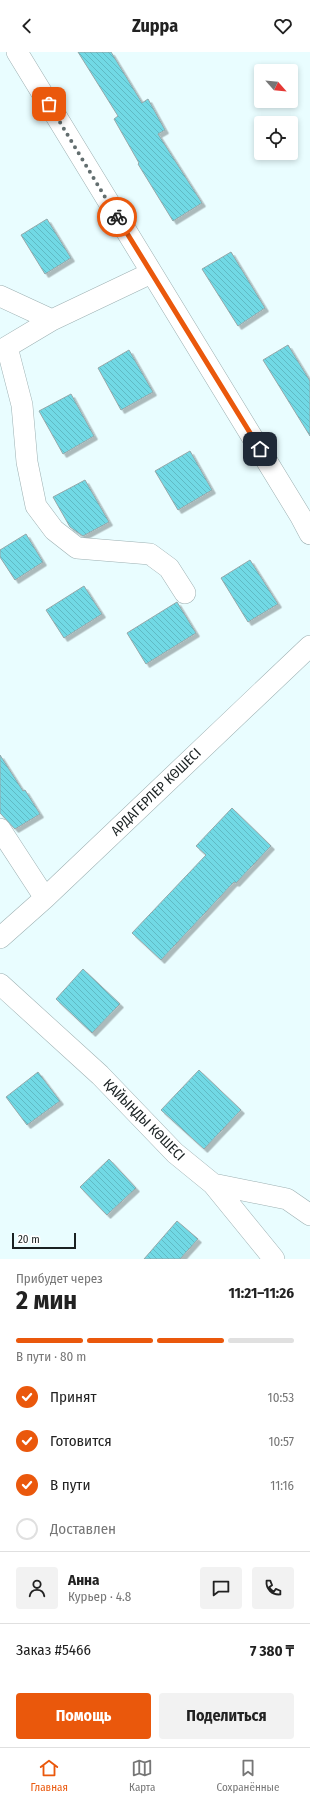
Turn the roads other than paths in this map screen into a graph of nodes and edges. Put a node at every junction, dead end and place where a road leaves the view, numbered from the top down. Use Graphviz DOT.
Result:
graph roads {
  1 [pos="17,52"];
  2 [pos="151,273"];
  3 [pos="0,296"];
  4 [pos="52,320"];
  5 [pos="3,349"];
  6 [pos="310,534"];
  7 [pos="185,593"];
  8 [pos="310,646"];
  9 [pos="0,829"];
  10 [pos="45,898"];
  11 [pos="0,938"];
  12 [pos="0,984"];
  13 [pos="213,1184"];
  14 [pos="310,1215"];
  15 [pos="274,1259"];
  1 -- 2 [label="street"];
  2 -- 4 [label="street"];
  2 -- 6 [label="street"];
  3 -- 4 [label="street"];
  4 -- 5 [label="street"];
  5 -- 7 [label="street"];
  8 -- 10 [label="street, АРДАГЕРЛЕР КӨШЕСІ"];
  9 -- 10 [label="street"];
  10 -- 11 [label="street, АРДАГЕРЛЕР КӨШЕСІ"];
  12 -- 13 [label="street, ҚАЙЫҢДЫ КӨШЕСІ"];
  13 -- 14 [label="street, ҚАЙЫҢДЫ КӨШЕСІ"];
  13 -- 15 [label="street"];
}
